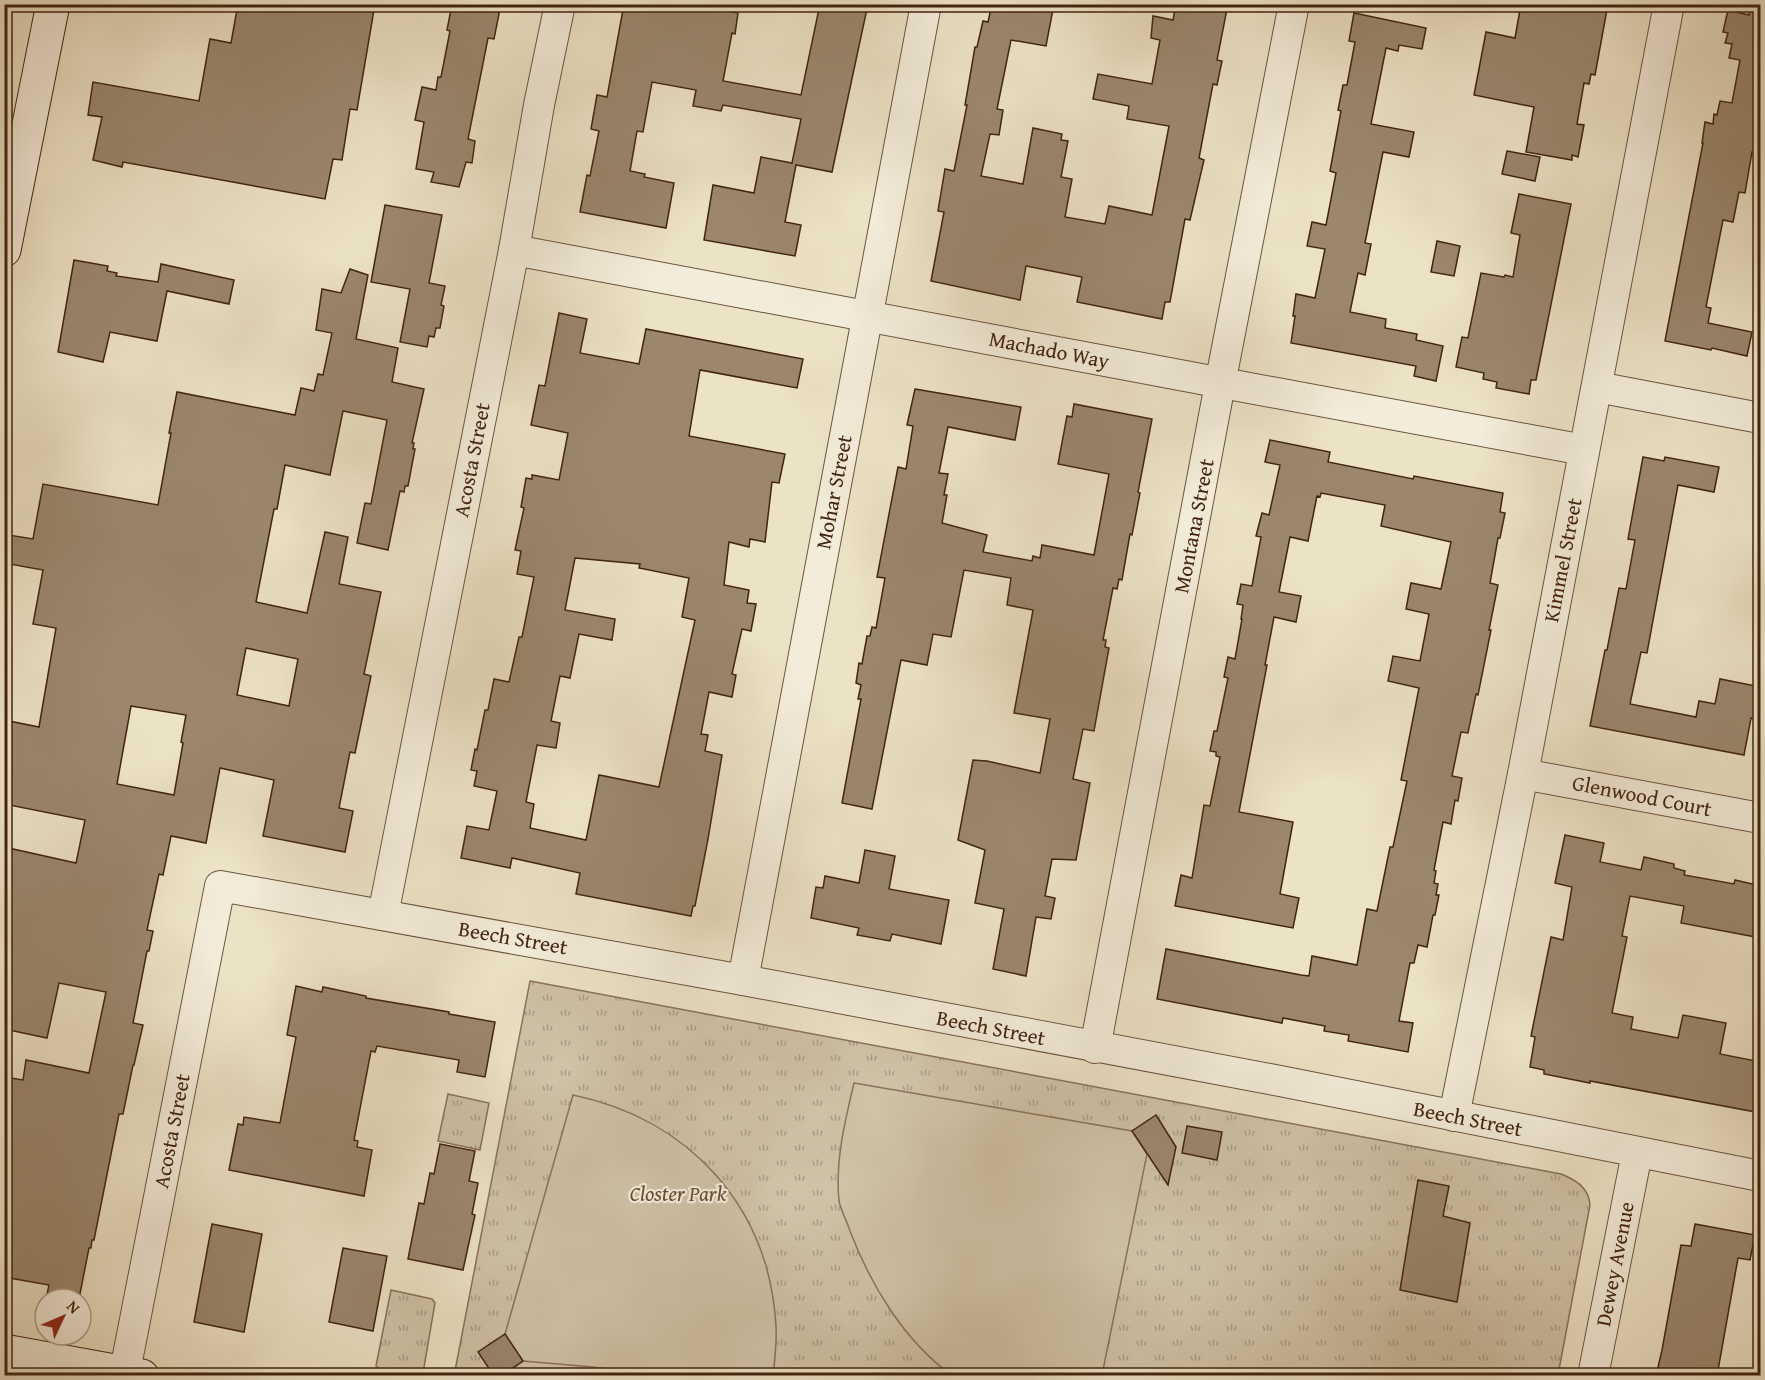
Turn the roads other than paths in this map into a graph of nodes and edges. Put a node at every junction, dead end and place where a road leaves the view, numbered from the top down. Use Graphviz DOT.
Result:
graph roads {
  1 [pos="53,4"];
  2 [pos="560,4"];
  3 [pos="926,4"];
  4 [pos="1294,4"];
  5 [pos="1669,4"];
  6 [pos="4,250"];
  7 [pos="514,250"];
  8 [pos="867,315"];
  9 [pos="1220,384"];
  10 [pos="1597,387"];
  11 [pos="1761,418"];
  12 [pos="1584,450"];
  13 [pos="1523,774"];
  14 [pos="1761,818"];
  15 [pos="220,886"];
  16 [pos="382,915"];
  17 [pos="743,980"];
  18 [pos="1095,1048"];
  19 [pos="1454,1116"];
  20 [pos="1637,1153"];
  21 [pos="1761,1176"];
  22 [pos="4,1352"];
  23 [pos="130,1374"];
  24 [pos="1593,1376"];
  1 -- 6 [label="street"];
  2 -- 7 [label="street, Acosta Street"];
  3 -- 8 [label="street, Mohar Street"];
  4 -- 9 [label="street, Montana Street"];
  5 -- 10 [label="street, Kimmel Street"];
  7 -- 8 [label="street, Machado Way"];
  7 -- 16 [label="street, Acosta Street"];
  8 -- 9 [label="street, Machado Way"];
  8 -- 17 [label="street, Mohar Street"];
  9 -- 12 [label="street, Machado Way"];
  9 -- 18 [label="street, Montana Street"];
  10 -- 11 [label="street"];
  10 -- 12 [label="street, Kimmel Street"];
  12 -- 13 [label="street, Kimmel Street"];
  13 -- 14 [label="street, Glenwood Court"];
  13 -- 19 [label="street, Kimmel Street"];
  15 -- 16 [label="street, Beech Street"];
  15 -- 23 [label="street, Acosta Street"];
  16 -- 17 [label="street, Beech Street"];
  17 -- 18 [label="street, Beech Street"];
  18 -- 19 [label="street, Beech Street"];
  19 -- 20 [label="street, Beech Street"];
  20 -- 21 [label="street, Beech Street"];
  20 -- 24 [label="street, Dewey Avenue"];
  22 -- 23 [label="street"];
}
